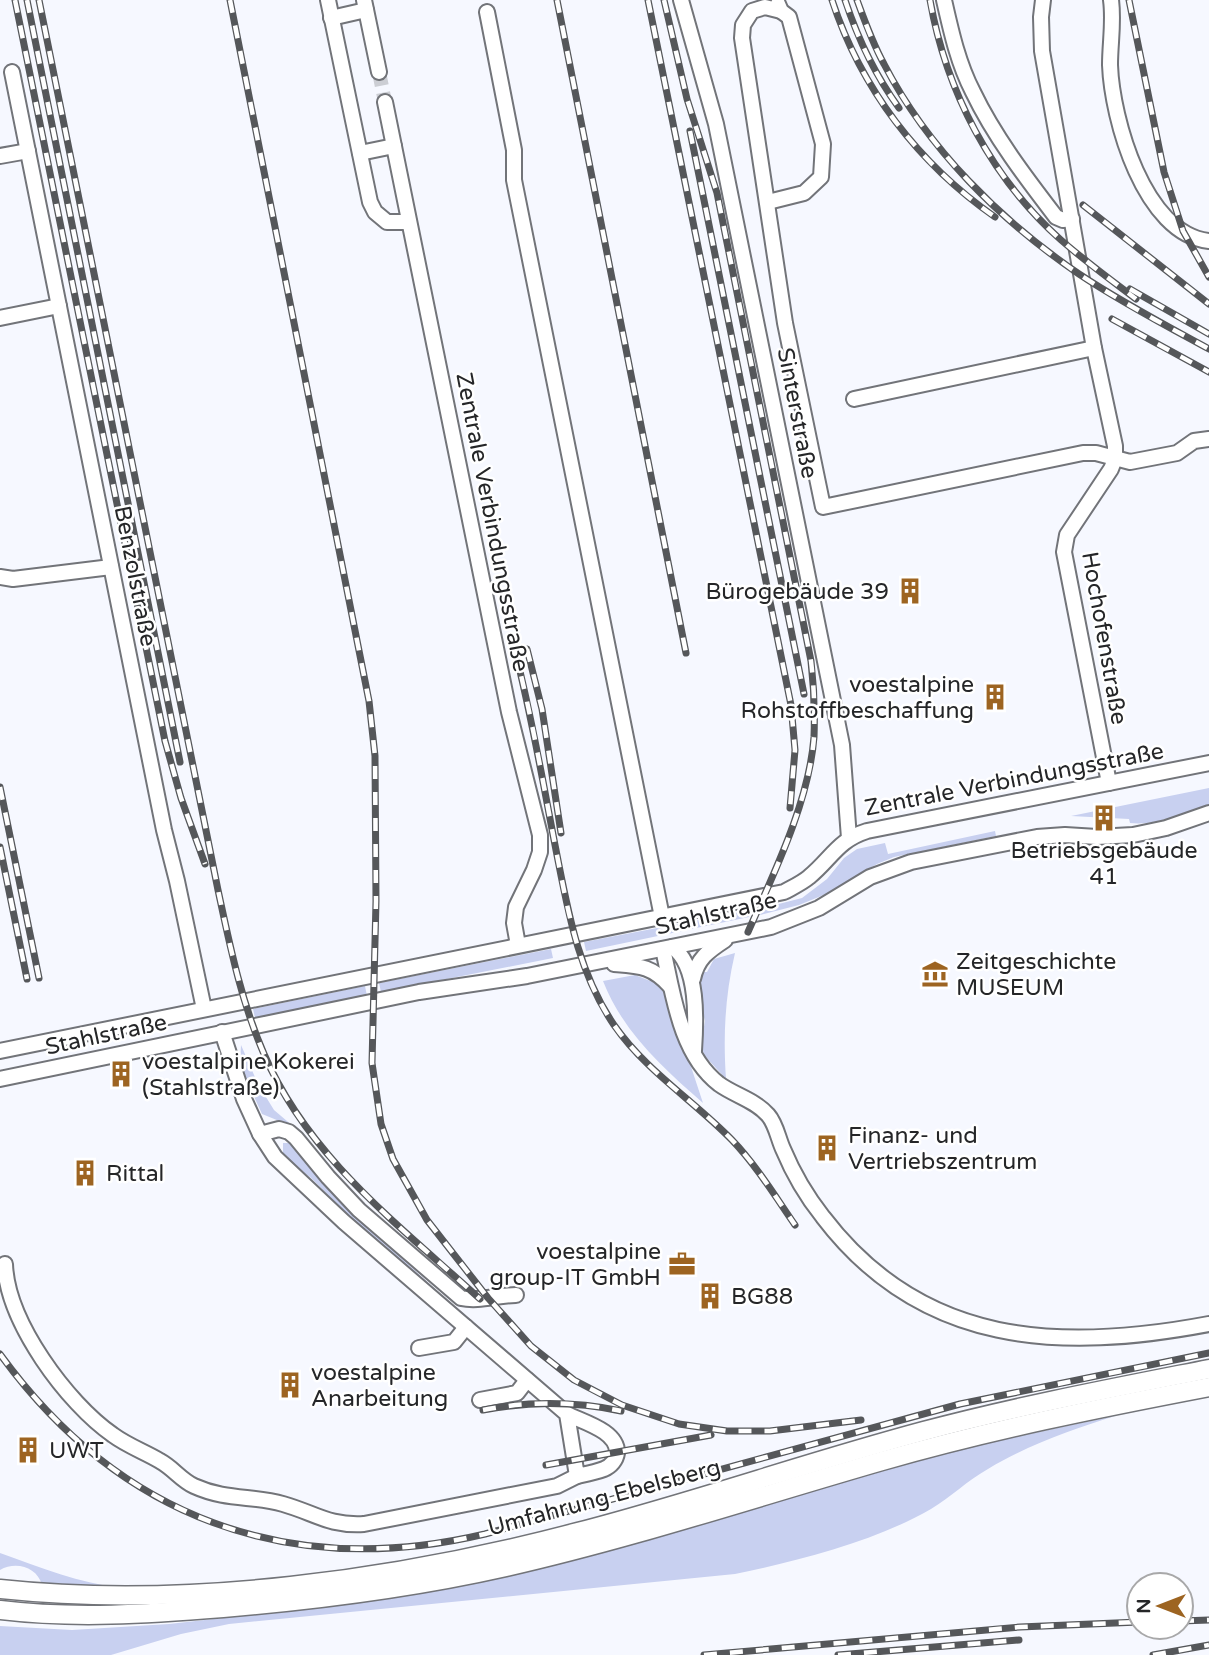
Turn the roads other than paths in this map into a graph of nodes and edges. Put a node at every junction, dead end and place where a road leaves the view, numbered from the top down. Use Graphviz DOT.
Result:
graph roads {
  1 [pos="327,0"];
  2 [pos="681,0"];
  3 [pos="944,0"];
  4 [pos="1043,0"];
  5 [pos="1111,0"];
  6 [pos="365,5"];
  7 [pos="778,6"];
  8 [pos="487,12"];
  9 [pos="331,18"];
  10 [pos="12,72"];
  11 [pos="379,72"];
  12 [pos="385,102"];
  13 [pos="394,146"];
  14 [pos="28,151"];
  15 [pos="360,153"];
  16 [pos="0,156"];
  17 [pos="768,202"];
  18 [pos="1072,219"];
  19 [pos="409,222"];
  20 [pos="1209,241"];
  21 [pos="59,306"];
  22 [pos="0,318"];
  23 [pos="1094,348"];
  24 [pos="854,399"];
  25 [pos="1209,439"];
  26 [pos="1115,459"];
  27 [pos="111,567"];
  28 [pos="1,580"];
  29 [pos="1209,763"];
  30 [pos="1109,783"];
  31 [pos="1209,813"];
  32 [pos="849,838"];
  33 [pos="662,917"];
  34 [pos="732,935"];
  35 [pos="518,945"];
  36 [pos="668,948"];
  37 [pos="595,963"];
  38 [pos="671,987"];
  39 [pos="692,987"];
  40 [pos="204,1009"];
  41 [pos="222,1032"];
  42 [pos="0,1051"];
  43 [pos="694,1054"];
  44 [pos="0,1079"];
  45 [pos="260,1134"];
  46 [pos="5,1264"];
  47 [pos="516,1295"];
  48 [pos="1209,1324"];
  49 [pos="466,1327"];
  50 [pos="419,1348"];
  51 [pos="1209,1369"];
  52 [pos="527,1381"];
  53 [pos="1209,1387"];
  54 [pos="480,1400"];
  55 [pos="567,1414"];
  56 [pos="577,1476"];
  57 [pos="0,1589"];
  58 [pos="0,1610"];
  1 -- 9 [label="street"];
  2 -- 32 [label="street, Sinterstraße"];
  3 -- 18 [label="street"];
  4 -- 18 [label="street"];
  5 -- 20 [label="street"];
  6 -- 9 [label="street"];
  6 -- 11 [label="street"];
  7 -- 17 [label="street"];
  7 -- 17 [label="street"];
  8 -- 33 [label="street"];
  9 -- 15 [label="street"];
  10 -- 14 [label="street, Benzolstraße"];
  12 -- 13 [label="street, Zentrale Verbindungsstraße"];
  13 -- 15 [label="street"];
  13 -- 19 [label="street, Zentrale Verbindungsstraße"];
  14 -- 16 [label="street"];
  14 -- 21 [label="street, Benzolstraße"];
  15 -- 19 [label="street"];
  17 -- 26 [label="street"];
  18 -- 23 [label="street"];
  19 -- 35 [label="street, Zentrale Verbindungsstraße"];
  21 -- 22 [label="street"];
  21 -- 27 [label="street, Benzolstraße"];
  23 -- 24 [label="street"];
  23 -- 26 [label="street"];
  25 -- 26 [label="street"];
  26 -- 30 [label="street, Hochofenstraße"];
  27 -- 28 [label="street"];
  27 -- 40 [label="street, Benzolstraße"];
  29 -- 30 [label="street, Zentrale Verbindungsstraße"];
  30 -- 32 [label="street, Zentrale Verbindungsstraße"];
  31 -- 34 [label="street, Stahlstraße"];
  32 -- 33 [label="street, Zentrale Verbindungsstraße"];
  33 -- 35 [label="street, Zentrale Verbindungsstraße"];
  34 -- 36 [label="street, Stahlstraße"];
  34 -- 39 [label="street"];
  35 -- 40 [label="street, Zentrale Verbindungsstraße"];
  36 -- 37 [label="street, Stahlstraße"];
  36 -- 38 [label="street"];
  36 -- 39 [label="street"];
  37 -- 38 [label="street"];
  37 -- 41 [label="street, Stahlstraße"];
  38 -- 43 [label="street"];
  39 -- 43 [label="street"];
  40 -- 42 [label="street, Zentrale Verbindungsstraße"];
  41 -- 44 [label="street, Stahlstraße"];
  41 -- 45 [label="street"];
  43 -- 48 [label="street"];
  45 -- 47 [label="street"];
  45 -- 49 [label="street"];
  46 -- 56 [label="street"];
  49 -- 50 [label="street"];
  49 -- 52 [label="street"];
  51 -- 57 [label="main road, Umfahrung Ebelsberg"];
  52 -- 54 [label="street"];
  52 -- 55 [label="street"];
  53 -- 58 [label="main road, Umfahrung Ebelsberg"];
  55 -- 56 [label="street"];
  55 -- 56 [label="street"];
}
